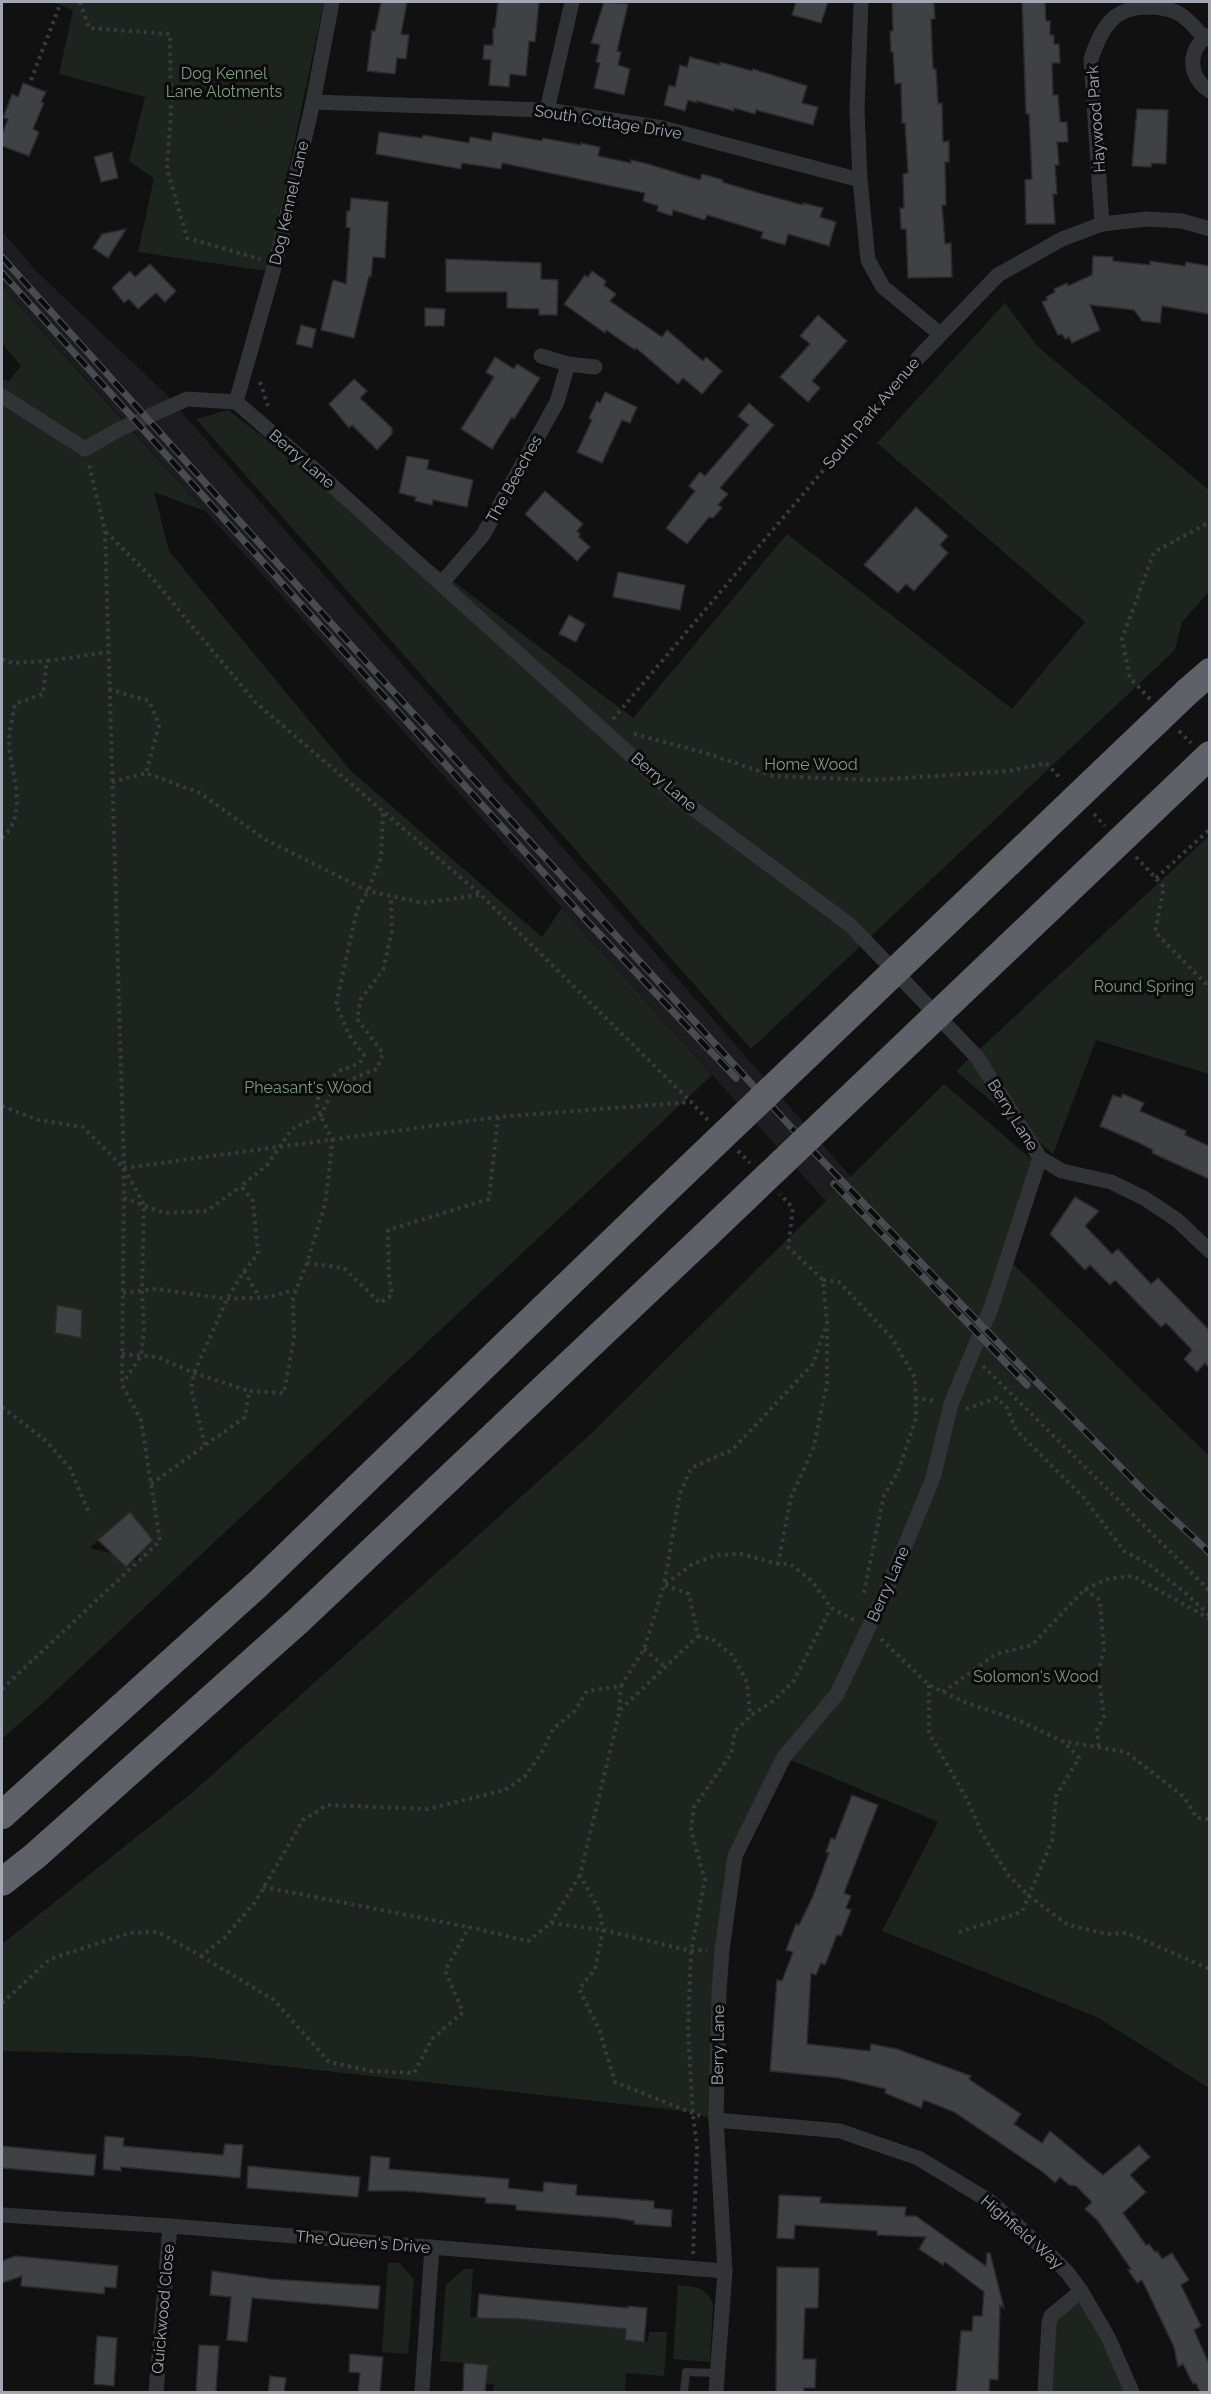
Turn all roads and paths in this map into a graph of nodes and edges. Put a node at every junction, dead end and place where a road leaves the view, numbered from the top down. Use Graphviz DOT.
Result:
graph roads {
  1 [pos="61,2"];
  2 [pos="80,2"];
  3 [pos="332,2"];
  4 [pos="572,2"];
  5 [pos="861,2"];
  6 [pos="1168,4"];
  7 [pos="1207,37"];
  8 [pos="31,80"];
  9 [pos="1209,91"];
  10 [pos="313,102"];
  11 [pos="547,110"];
  12 [pos="860,180"];
  13 [pos="1102,224"];
  14 [pos="1209,229"];
  15 [pos="275,263"];
  16 [pos="940,334"];
  17 [pos="541,356"];
  18 [pos="918,358"];
  19 [pos="568,364"];
  20 [pos="595,368"];
  21 [pos="259,379"];
  22 [pos="2,396"];
  23 [pos="236,402"];
  24 [pos="267,402"];
  25 [pos="85,449"];
  26 [pos="1209,522"];
  27 [pos="105,531"];
  28 [pos="441,584"];
  29 [pos="108,652"];
  30 [pos="2,659"];
  31 [pos="47,661"];
  32 [pos="1209,672"];
  33 [pos="109,689"];
  34 [pos="1152,702"];
  35 [pos="605,729"];
  36 [pos="630,734"];
  37 [pos="1209,756"];
  38 [pos="146,773"];
  39 [pos="112,782"];
  40 [pos="1066,785"];
  41 [pos="1091,810"];
  42 [pos="383,812"];
  43 [pos="1107,827"];
  44 [pos="1209,829"];
  45 [pos="2,837"];
  46 [pos="1131,853"];
  47 [pos="1156,878"];
  48 [pos="368,891"];
  49 [pos="480,894"];
  50 [pos="391,897"];
  51 [pos="1209,983"];
  52 [pos="691,1102"];
  53 [pos="2,1106"];
  54 [pos="321,1115"];
  55 [pos="498,1117"];
  56 [pos="714,1126"];
  57 [pos="332,1140"];
  58 [pos="730,1143"];
  59 [pos="279,1147"];
  60 [pos="1040,1158"];
  61 [pos="754,1167"];
  62 [pos="124,1168"];
  63 [pos="241,1186"];
  64 [pos="777,1191"];
  65 [pos="123,1197"];
  66 [pos="144,1205"];
  67 [pos="1209,1251"];
  68 [pos="307,1263"];
  69 [pos="244,1271"];
  70 [pos="823,1280"];
  71 [pos="296,1290"];
  72 [pos="142,1291"];
  73 [pos="123,1293"];
  74 [pos="259,1297"];
  75 [pos="227,1299"];
  76 [pos="827,1323"];
  77 [pos="122,1354"];
  78 [pos="972,1355"];
  79 [pos="141,1356"];
  80 [pos="194,1373"];
  81 [pos="122,1385"];
  82 [pos="249,1390"];
  83 [pos="2,1407"];
  84 [pos="965,1410"];
  85 [pos="205,1445"];
  86 [pos="151,1484"];
  87 [pos="90,1515"];
  88 [pos="778,1564"];
  89 [pos="664,1585"];
  90 [pos="1085,1589"];
  91 [pos="1209,1591"];
  92 [pos="862,1598"];
  93 [pos="860,1610"];
  94 [pos="1209,1618"];
  95 [pos="863,1624"];
  96 [pos="698,1636"];
  97 [pos="644,1649"];
  98 [pos="665,1667"];
  99 [pos="929,1685"];
  100 [pos="621,1686"];
  101 [pos="2,1689"];
  102 [pos="943,1692"];
  103 [pos="750,1716"];
  104 [pos="618,1717"];
  105 [pos="1062,1741"];
  106 [pos="1099,1748"];
  107 [pos="2,1815"];
  108 [pos="1209,1819"];
  109 [pos="580,1875"];
  110 [pos="2,1882"];
  111 [pos="263,1887"];
  112 [pos="1029,1896"];
  113 [pos="551,1923"];
  114 [pos="468,1926"];
  115 [pos="603,1930"];
  116 [pos="958,1932"];
  117 [pos="722,1950"];
  118 [pos="201,1956"];
  119 [pos="1209,1969"];
  120 [pos="2,2003"];
  121 [pos="716,2120"];
  122 [pos="2,2215"];
  123 [pos="170,2226"];
  124 [pos="432,2247"];
  125 [pos="725,2271"];
  126 [pos="1081,2291"];
  127 [pos="718,2373"];
  128 [pos="156,2392"];
  129 [pos="422,2392"];
  130 [pos="684,2392"];
  131 [pos="716,2392"];
  132 [pos="1045,2392"];
  133 [pos="1132,2392"];
  1 -- 8 [label="path"];
  2 -- 15 [label="path"];
  3 -- 10 [label="street, Dog Kennel Lane"];
  4 -- 11 [label="street"];
  5 -- 12 [label="street"];
  6 -- 7 [label="street, Haywood Park"];
  6 -- 13 [label="street, Haywood Park"];
  7 -- 9 [label="street, Haywood Park"];
  10 -- 11 [label="street, South Cottage Drive"];
  10 -- 15 [label="street, Dog Kennel Lane"];
  11 -- 12 [label="street, South Cottage Drive"];
  12 -- 16 [label="street"];
  13 -- 14 [label="street, South Park Avenue"];
  13 -- 16 [label="street, South Park Avenue"];
  15 -- 23 [label="street, Dog Kennel Lane"];
  16 -- 18 [label="street, South Park Avenue"];
  17 -- 19 [label="street"];
  18 -- 35 [label="path, South Park Avenue"];
  19 -- 20 [label="street"];
  19 -- 28 [label="street, The Beeches"];
  21 -- 24 [label="path"];
  22 -- 25 [label="street"];
  23 -- 25 [label="street"];
  23 -- 28 [label="street, Berry Lane"];
  25 -- 27 [label="path"];
  26 -- 34 [label="path"];
  27 -- 29 [label="path"];
  27 -- 42 [label="path"];
  28 -- 35 [label="street, Berry Lane"];
  29 -- 31 [label="path"];
  29 -- 33 [label="path"];
  30 -- 31 [label="path"];
  31 -- 45 [label="path"];
  32 -- 107 [label="highway, bridge"];
  33 -- 38 [label="path"];
  33 -- 39 [label="path"];
  35 -- 60 [label="street, Berry Lane"];
  36 -- 40 [label="path"];
  37 -- 110 [label="highway, bridge"];
  38 -- 39 [label="path"];
  38 -- 48 [label="path"];
  39 -- 62 [label="path"];
  41 -- 43 [label="path"];
  42 -- 48 [label="path"];
  42 -- 49 [label="path"];
  44 -- 47 [label="path"];
  46 -- 47 [label="path"];
  47 -- 51 [label="path"];
  48 -- 50 [label="path"];
  48 -- 54 [label="path"];
  49 -- 50 [label="path"];
  49 -- 52 [label="path"];
  50 -- 54 [label="path"];
  52 -- 55 [label="path"];
  52 -- 56 [label="path"];
  53 -- 62 [label="path"];
  54 -- 57 [label="path"];
  54 -- 59 [label="path"];
  55 -- 57 [label="path"];
  55 -- 68 [label="path"];
  57 -- 59 [label="path"];
  57 -- 68 [label="path"];
  58 -- 61 [label="path"];
  59 -- 62 [label="path"];
  59 -- 63 [label="path"];
  60 -- 67 [label="street"];
  60 -- 78 [label="street, Berry Lane"];
  62 -- 65 [label="path"];
  62 -- 66 [label="path"];
  63 -- 66 [label="path"];
  63 -- 69 [label="path"];
  64 -- 70 [label="path"];
  65 -- 66 [label="path"];
  65 -- 73 [label="path"];
  66 -- 72 [label="path"];
  68 -- 71 [label="path"];
  69 -- 74 [label="path"];
  69 -- 75 [label="path"];
  70 -- 76 [label="path"];
  70 -- 92 [label="path"];
  71 -- 74 [label="path"];
  71 -- 82 [label="path"];
  72 -- 73 [label="path"];
  72 -- 75 [label="path"];
  72 -- 79 [label="path"];
  73 -- 77 [label="path"];
  74 -- 75 [label="path"];
  75 -- 80 [label="path"];
  76 -- 88 [label="path"];
  76 -- 89 [label="path"];
  77 -- 79 [label="path"];
  77 -- 81 [label="path"];
  78 -- 91 [label="path"];
  78 -- 95 [label="street, Berry Lane"];
  79 -- 80 [label="path"];
  79 -- 81 [label="path"];
  80 -- 82 [label="path"];
  80 -- 85 [label="path"];
  81 -- 86 [label="path"];
  82 -- 85 [label="path"];
  83 -- 87 [label="path"];
  84 -- 94 [label="path"];
  85 -- 86 [label="path"];
  86 -- 101 [label="path"];
  88 -- 89 [label="path"];
  88 -- 95 [label="path"];
  89 -- 96 [label="path"];
  89 -- 97 [label="path"];
  90 -- 94 [label="path"];
  90 -- 102 [label="path"];
  90 -- 106 [label="path"];
  93 -- 95 [label="path"];
  95 -- 99 [label="path"];
  95 -- 117 [label="street, Berry Lane"];
  96 -- 98 [label="path"];
  96 -- 103 [label="path"];
  97 -- 98 [label="path"];
  97 -- 100 [label="path"];
  98 -- 104 [label="path"];
  99 -- 102 [label="path"];
  99 -- 112 [label="path"];
  100 -- 104 [label="path"];
  100 -- 111 [label="path"];
  102 -- 105 [label="path"];
  104 -- 109 [label="path"];
  105 -- 106 [label="path"];
  105 -- 112 [label="path"];
  106 -- 108 [label="path"];
  109 -- 113 [label="path"];
  109 -- 115 [label="path"];
  111 -- 114 [label="path"];
  111 -- 118 [label="path"];
  112 -- 116 [label="path"];
  112 -- 119 [label="path"];
  113 -- 114 [label="path"];
  113 -- 115 [label="path"];
  114 -- 118 [label="path"];
  115 -- 117 [label="path"];
  115 -- 121 [label="path"];
  117 -- 121 [label="street, Berry Lane"];
  118 -- 120 [label="path"];
  121 -- 125 [label="street, Berry Lane"];
  121 -- 126 [label="street, Highfield Way"];
  122 -- 123 [label="street, The Queen's Drive"];
  123 -- 124 [label="street, The Queen's Drive"];
  123 -- 128 [label="street, Quickwood Close"];
  124 -- 125 [label="street, The Queen's Drive"];
  124 -- 129 [label="street"];
  125 -- 127 [label="street, Berry Lane"];
  126 -- 132 [label="street"];
  126 -- 133 [label="street, Highfield Way"];
  127 -- 130 [label="lane"];
  127 -- 131 [label="street, Berry Lane"];
}
